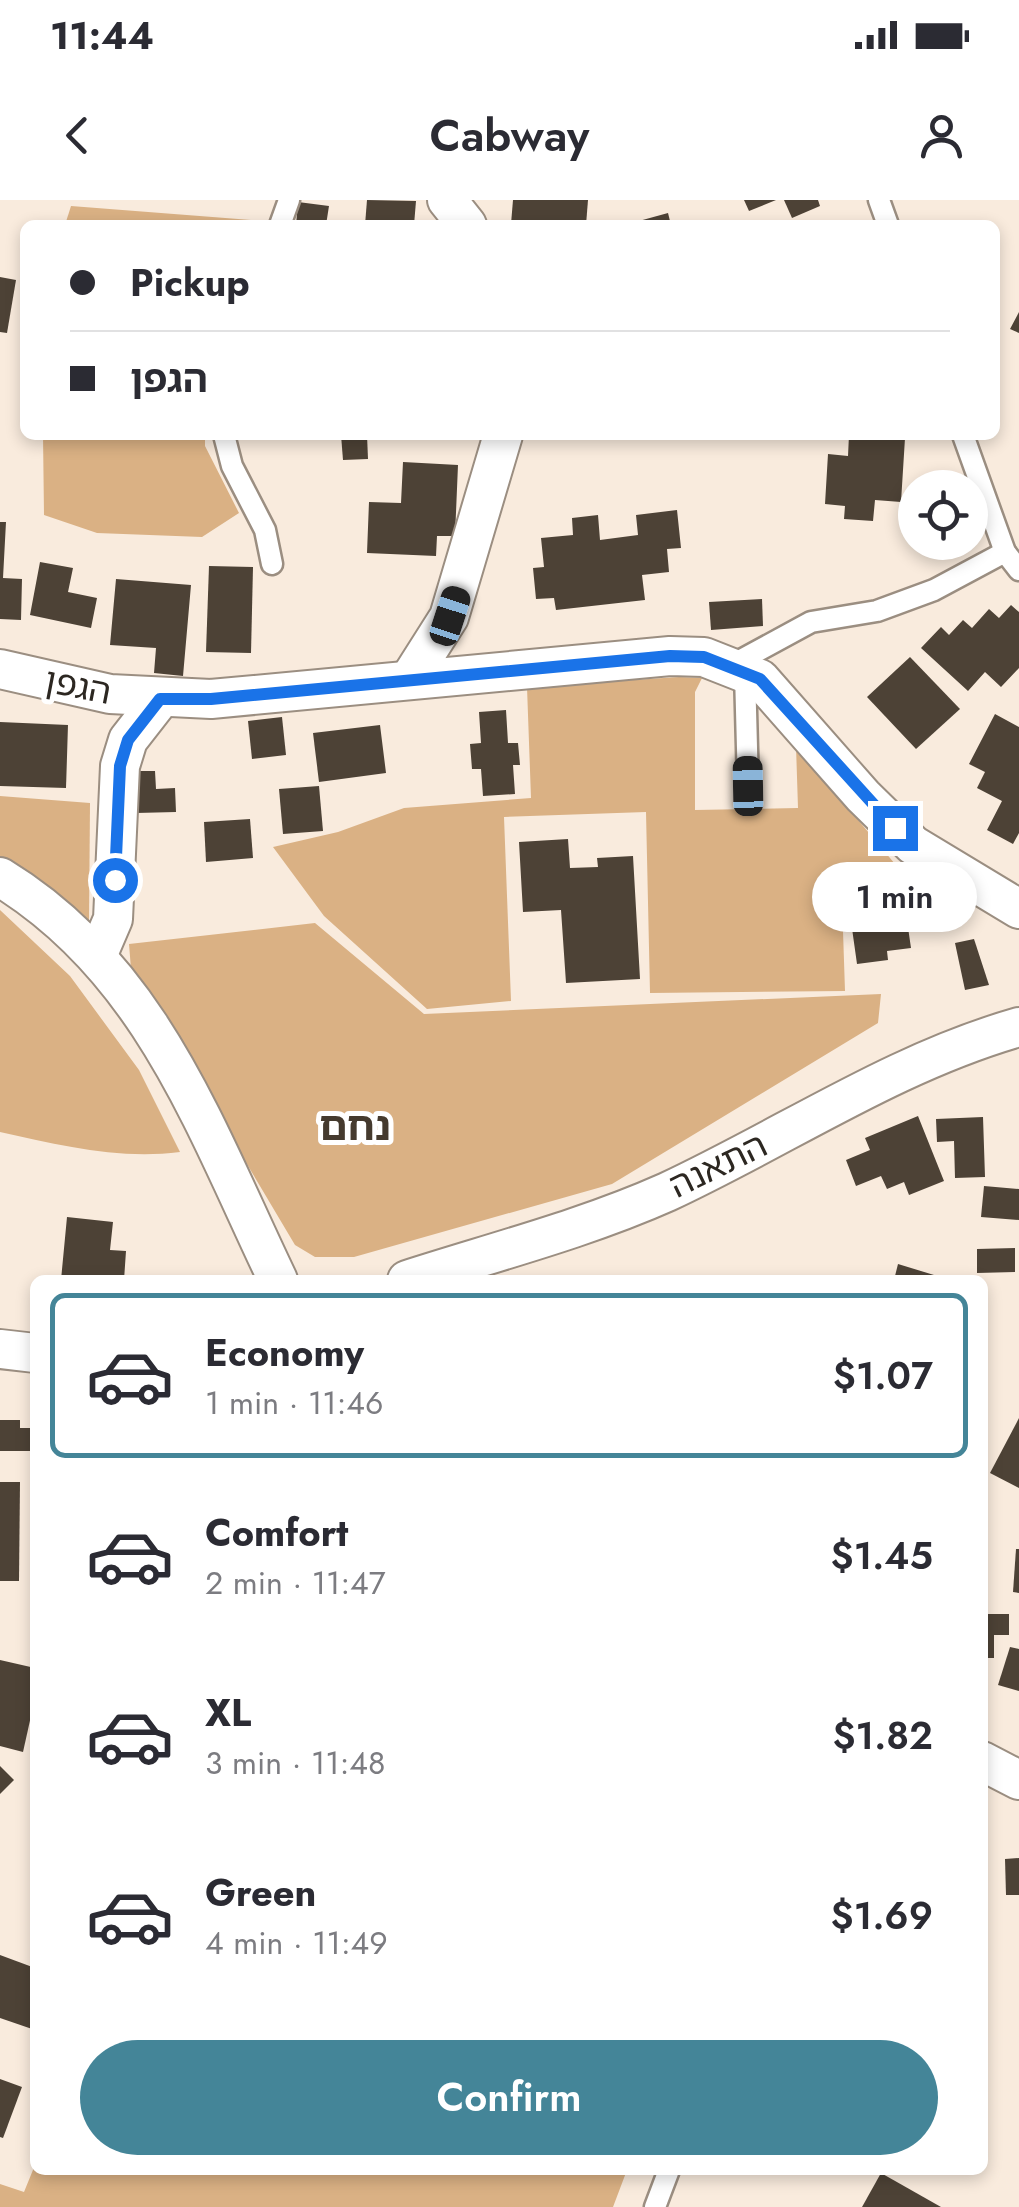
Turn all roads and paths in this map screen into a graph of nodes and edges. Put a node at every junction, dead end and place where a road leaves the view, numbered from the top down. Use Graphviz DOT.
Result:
graph roads {
  1 [pos="448,200"];
  2 [pos="463,220"];
  3 [pos="225,440"];
  4 [pos="503,440"];
  5 [pos="966,440"];
  6 [pos="1006,552"];
  7 [pos="272,564"];
  8 [pos="1019,570"];
  9 [pos="0,669"];
  10 [pos="738,669"];
  11 [pos="409,680"];
  12 [pos="160,699"];
  13 [pos="748,786"];
  14 [pos="0,877"];
  15 [pos="1019,908"];
  16 [pos="98,954"];
  17 [pos="1019,1027"];
  18 [pos="276,1275"];
  19 [pos="423,1275"];
  20 [pos="0,1349"];
  21 [pos="30,1353"];
  22 [pos="988,1764"];
  23 [pos="1019,1780"];
  24 [pos="666,2175"];
  25 [pos="654,2207"];
  1 -- 2 [label="street"];
  3 -- 7 [label="lane"];
  4 -- 11 [label="street"];
  5 -- 6 [label="lane"];
  6 -- 8 [label="lane"];
  6 -- 10 [label="lane"];
  9 -- 12 [label="street, הגפן"];
  10 -- 11 [label="street, הגפן"];
  10 -- 13 [label="lane"];
  10 -- 15 [label="street, הגפן"];
  11 -- 12 [label="street, הגפן"];
  12 -- 16 [label="street"];
  14 -- 16 [label="street"];
  16 -- 18 [label="street"];
  17 -- 19 [label="street, התאנה"];
  20 -- 21 [label="street"];
  22 -- 23 [label="street"];
  24 -- 25 [label="lane"];
}
